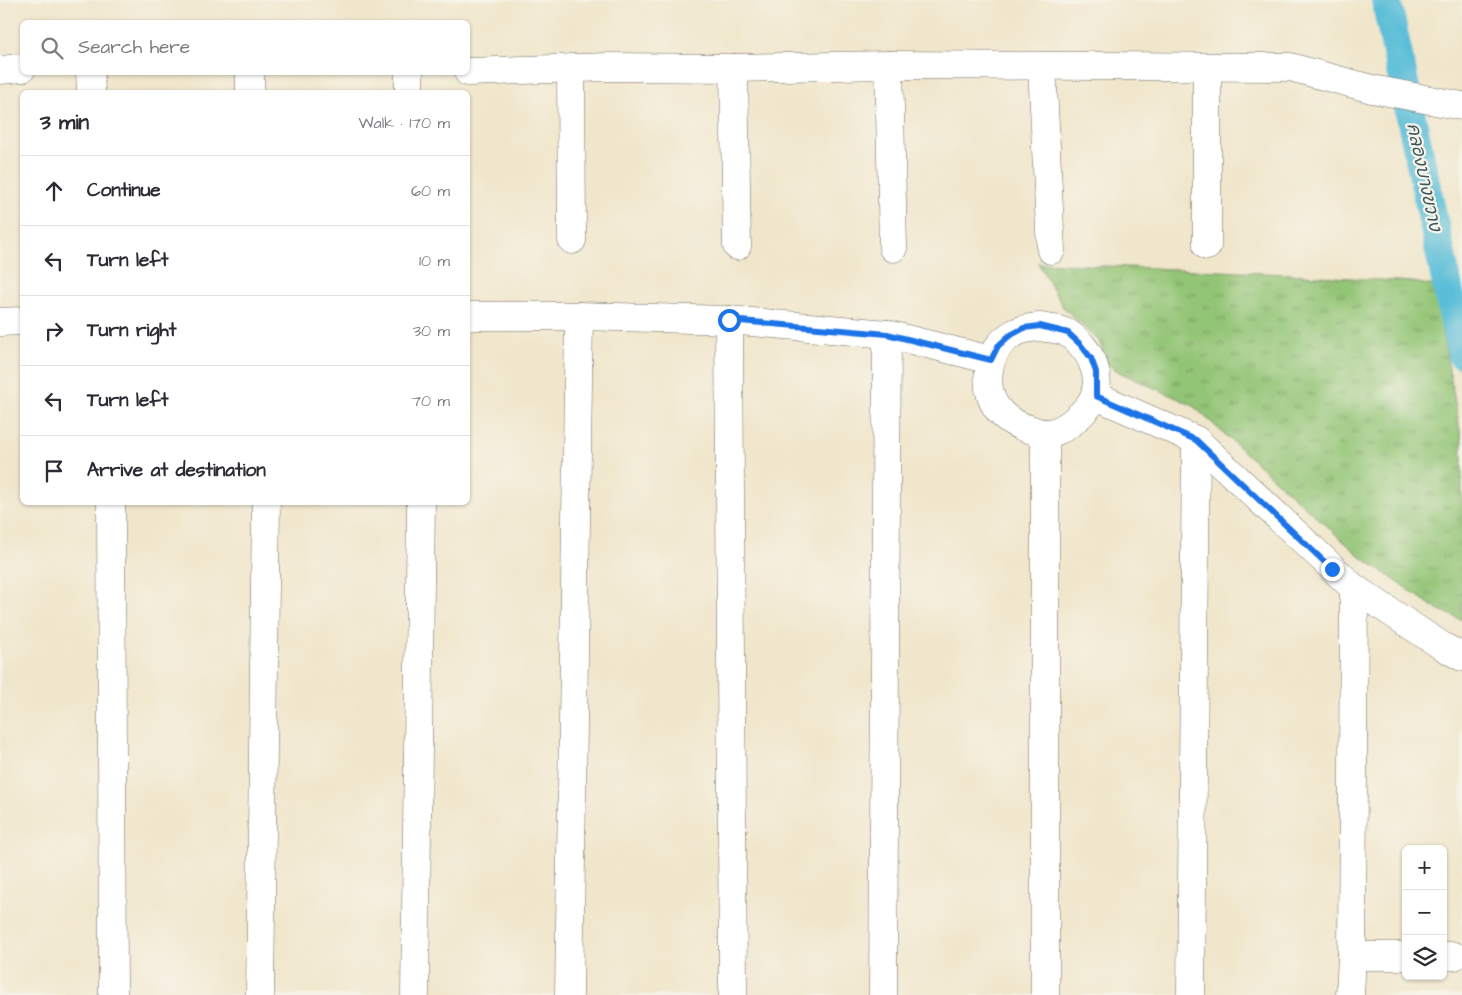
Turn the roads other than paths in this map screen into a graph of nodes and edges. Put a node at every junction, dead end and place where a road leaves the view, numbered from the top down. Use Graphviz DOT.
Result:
graph roads {
  1 [pos="889,65"];
  2 [pos="1042,66"];
  3 [pos="1207,67"];
  4 [pos="20,68"];
  5 [pos="571,68"];
  6 [pos="734,68"];
  7 [pos="0,70"];
  8 [pos="470,72"];
  9 [pos="90,75"];
  10 [pos="250,75"];
  11 [pos="409,75"];
  12 [pos="91,90"];
  13 [pos="250,90"];
  14 [pos="409,90"];
  15 [pos="1462,106"];
  16 [pos="572,240"];
  17 [pos="737,246"];
  18 [pos="1207,246"];
  19 [pos="893,248"];
  20 [pos="1051,250"];
  21 [pos="470,316"];
  22 [pos="580,316"];
  23 [pos="729,320"];
  24 [pos="20,321"];
  25 [pos="0,322"];
  26 [pos="887,334"];
  27 [pos="991,360"];
  28 [pos="1096,396"];
  29 [pos="1045,433"];
  30 [pos="1196,440"];
  31 [pos="112,505"];
  32 [pos="266,505"];
  33 [pos="421,505"];
  34 [pos="1354,588"];
  35 [pos="1462,657"];
  36 [pos="1352,956"];
  37 [pos="1402,956"];
  38 [pos="113,995"];
  39 [pos="260,995"];
  40 [pos="416,995"];
  41 [pos="569,995"];
  42 [pos="733,995"];
  43 [pos="883,995"];
  44 [pos="1045,995"];
  45 [pos="1191,995"];
  46 [pos="1350,995"];
  1 -- 2 [label="street"];
  1 -- 6 [label="street"];
  1 -- 19 [label="street"];
  2 -- 3 [label="street"];
  2 -- 20 [label="street"];
  3 -- 15 [label="street"];
  3 -- 18 [label="street"];
  4 -- 7 [label="street"];
  5 -- 6 [label="street"];
  5 -- 8 [label="street"];
  5 -- 16 [label="street"];
  6 -- 17 [label="street"];
  9 -- 12 [label="street"];
  10 -- 13 [label="street"];
  11 -- 14 [label="street"];
  21 -- 22 [label="street"];
  22 -- 23 [label="street"];
  22 -- 41 [label="street"];
  23 -- 26 [label="street"];
  23 -- 42 [label="street"];
  24 -- 25 [label="street"];
  26 -- 27 [label="street"];
  26 -- 43 [label="street"];
  27 -- 28 [label="street"];
  27 -- 29 [label="street"];
  28 -- 29 [label="street"];
  28 -- 30 [label="street"];
  29 -- 44 [label="street"];
  30 -- 34 [label="street"];
  30 -- 45 [label="street"];
  31 -- 38 [label="street"];
  32 -- 39 [label="street"];
  33 -- 40 [label="street"];
  34 -- 35 [label="street"];
  34 -- 36 [label="street"];
  36 -- 37 [label="street"];
  36 -- 46 [label="street"];
}
